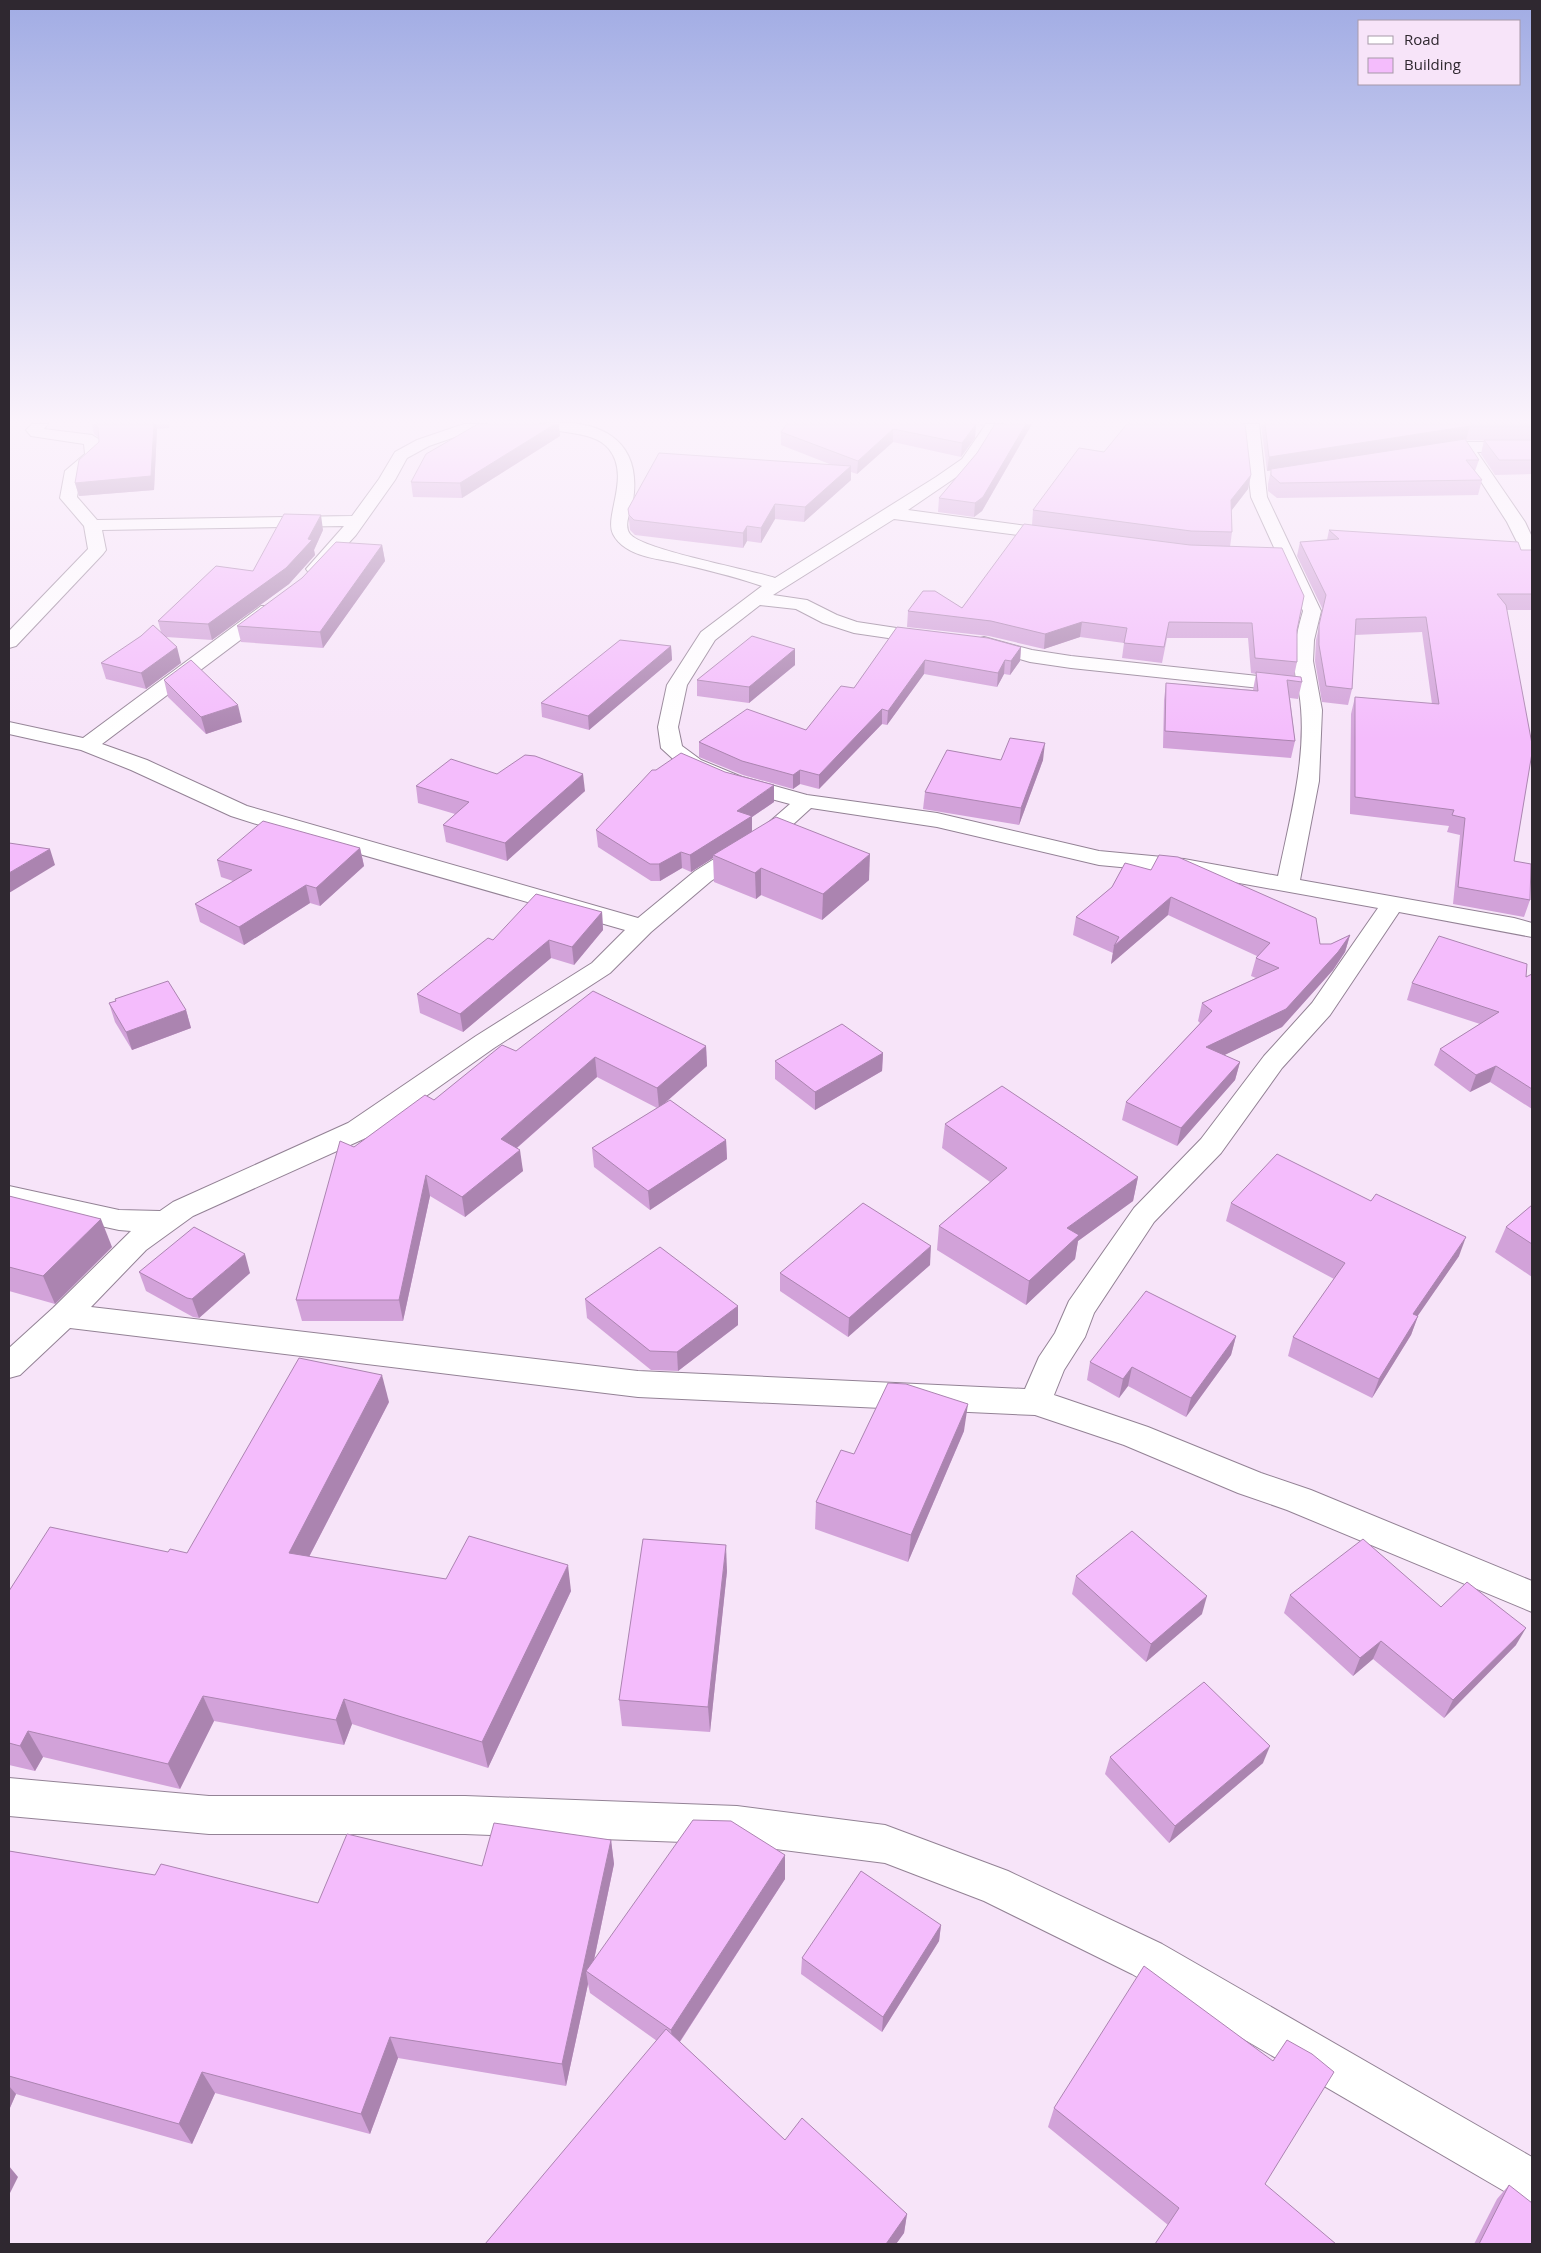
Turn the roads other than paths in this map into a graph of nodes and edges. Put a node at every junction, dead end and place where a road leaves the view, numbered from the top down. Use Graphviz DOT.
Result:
graph roads {
  1 [pos="93,529"];
  2 [pos="350,529"];
  3 [pos="620,529"];
  4 [pos="866,529"];
  5 [pos="1011,529"];
  6 [pos="1273,529"];
  7 [pos="1520,529"];
  8 [pos="1069,537"];
  9 [pos="1532,554"];
  10 [pos="1266,555"];
  11 [pos="1286,556"];
  12 [pos="304,581"];
  13 [pos="777,585"];
  14 [pos="757,599"];
  15 [pos="282,600"];
  16 [pos="9,642"];
  17 [pos="1308,687"];
  18 [pos="9,728"];
  19 [pos="87,745"];
  20 [pos="806,801"];
  21 [pos="1288,884"];
  22 [pos="1393,903"];
  23 [pos="642,927"];
  24 [pos="1532,930"];
  25 [pos="9,1196"];
  26 [pos="166,1222"];
  27 [pos="64,1316"];
  28 [pos="9,1366"];
  29 [pos="1035,1402"];
  30 [pos="1532,1598"];
  31 [pos="9,1798"];
  32 [pos="1532,2182"];
  1 -- 16 [label="street"];
  2 -- 12 [label="street"];
  3 -- 13 [label="street"];
  4 -- 13 [label="street"];
  5 -- 8 [label="street"];
  6 -- 11 [label="street"];
  7 -- 9 [label="street"];
  10 -- 11 [label="street"];
  11 -- 17 [label="street"];
  13 -- 14 [label="street"];
  14 -- 17 [label="street"];
  14 -- 20 [label="street"];
  15 -- 19 [label="street"];
  17 -- 21 [label="street"];
  18 -- 19 [label="street"];
  19 -- 23 [label="street"];
  20 -- 21 [label="street"];
  20 -- 23 [label="street"];
  21 -- 22 [label="street"];
  22 -- 24 [label="street"];
  22 -- 29 [label="street"];
  23 -- 26 [label="street"];
  25 -- 26 [label="street"];
  26 -- 27 [label="street"];
  27 -- 28 [label="street"];
  27 -- 29 [label="street"];
  29 -- 30 [label="street"];
  31 -- 32 [label="street"];
}
